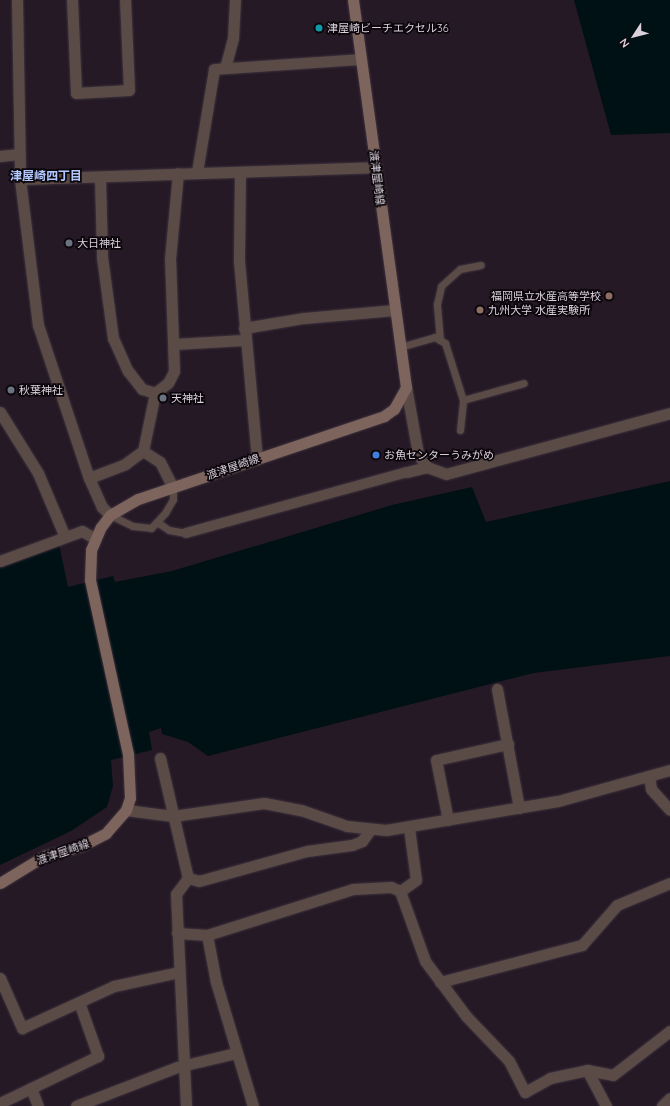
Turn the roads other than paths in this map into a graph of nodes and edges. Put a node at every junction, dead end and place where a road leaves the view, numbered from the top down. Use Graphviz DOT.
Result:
graph roads {
  1 [pos="17,0"];
  2 [pos="72,0"];
  3 [pos="125,0"];
  4 [pos="235,0"];
  5 [pos="353,0"];
  6 [pos="361,59"];
  7 [pos="225,68"];
  8 [pos="19,154"];
  9 [pos="0,156"];
  10 [pos="376,167"];
  11 [pos="197,172"];
  12 [pos="178,173"];
  13 [pos="240,173"];
  14 [pos="100,178"];
  15 [pos="20,179"];
  16 [pos="481,264"];
  17 [pos="395,310"];
  18 [pos="244,328"];
  19 [pos="244,340"];
  20 [pos="440,340"];
  21 [pos="174,344"];
  22 [pos="400,347"];
  23 [pos="524,384"];
  24 [pos="406,387"];
  25 [pos="155,393"];
  26 [pos="463,400"];
  27 [pos="0,412"];
  28 [pos="670,413"];
  29 [pos="460,430"];
  30 [pos="143,451"];
  31 [pos="257,459"];
  32 [pos="427,467"];
  33 [pos="407,472"];
  34 [pos="89,478"];
  35 [pos="173,487"];
  36 [pos="110,515"];
  37 [pos="157,522"];
  38 [pos="186,532"];
  39 [pos="64,537"];
  40 [pos="94,538"];
  41 [pos="0,560"];
  42 [pos="497,689"];
  43 [pos="508,744"];
  44 [pos="160,758"];
  45 [pos="670,770"];
  46 [pos="649,776"];
  47 [pos="519,808"];
  48 [pos="126,810"];
  49 [pos="670,810"];
  50 [pos="173,816"];
  51 [pos="448,820"];
  52 [pos="409,828"];
  53 [pos="370,830"];
  54 [pos="188,878"];
  55 [pos="670,882"];
  56 [pos="0,883"];
  57 [pos="400,891"];
  58 [pos="176,933"];
  59 [pos="207,935"];
  60 [pos="179,972"];
  61 [pos="0,978"];
  62 [pos="440,982"];
  63 [pos="79,1002"];
  64 [pos="670,1031"];
  65 [pos="236,1052"];
  66 [pos="187,1067"];
  67 [pos="587,1070"];
  68 [pos="31,1088"];
  69 [pos="670,1098"];
  70 [pos="0,1103"];
  71 [pos="38,1106"];
  72 [pos="76,1106"];
  73 [pos="186,1106"];
  74 [pos="253,1106"];
  75 [pos="606,1106"];
  76 [pos="662,1106"];
  1 -- 8 [label="street"];
  2 -- 3 [label="street"];
  4 -- 7 [label="street"];
  5 -- 6 [label="main road, 渡津屋崎線"];
  6 -- 7 [label="street"];
  6 -- 10 [label="main road, 渡津屋崎線"];
  7 -- 11 [label="street"];
  8 -- 9 [label="street"];
  8 -- 15 [label="street"];
  10 -- 13 [label="street"];
  10 -- 17 [label="main road, 渡津屋崎線"];
  11 -- 12 [label="street"];
  11 -- 13 [label="street"];
  12 -- 14 [label="street"];
  12 -- 21 [label="street"];
  13 -- 18 [label="street"];
  14 -- 15 [label="street"];
  14 -- 25 [label="street"];
  15 -- 34 [label="street"];
  16 -- 20 [label="lane"];
  17 -- 18 [label="street"];
  17 -- 22 [label="main road, 渡津屋崎線"];
  18 -- 19 [label="street"];
  19 -- 21 [label="street"];
  19 -- 31 [label="street"];
  20 -- 22 [label="lane"];
  20 -- 26 [label="lane"];
  21 -- 25 [label="street"];
  22 -- 24 [label="main road, 渡津屋崎線"];
  23 -- 26 [label="lane"];
  24 -- 31 [label="main road, 渡津屋崎線"];
  24 -- 32 [label="street"];
  25 -- 30 [label="street"];
  26 -- 29 [label="lane"];
  27 -- 39 [label="street"];
  28 -- 32 [label="street"];
  30 -- 34 [label="street"];
  30 -- 35 [label="street"];
  31 -- 35 [label="main road, 渡津屋崎線"];
  32 -- 33 [label="street"];
  33 -- 38 [label="street"];
  34 -- 36 [label="street"];
  35 -- 36 [label="main road, 渡津屋崎線"];
  35 -- 37 [label="lane"];
  36 -- 37 [label="lane"];
  36 -- 40 [label="main road, 渡津屋崎線"];
  37 -- 38 [label="lane"];
  39 -- 40 [label="street"];
  39 -- 41 [label="street"];
  40 -- 48 [label="main road, 渡津屋崎線"];
  42 -- 43 [label="street"];
  43 -- 47 [label="street"];
  43 -- 51 [label="street"];
  44 -- 50 [label="street"];
  45 -- 46 [label="street"];
  46 -- 47 [label="street"];
  46 -- 49 [label="street"];
  47 -- 51 [label="street"];
  48 -- 50 [label="street"];
  48 -- 56 [label="main road, 渡津屋崎線"];
  50 -- 53 [label="street"];
  50 -- 54 [label="street"];
  51 -- 52 [label="street"];
  52 -- 53 [label="street"];
  52 -- 57 [label="street"];
  53 -- 54 [label="street"];
  54 -- 58 [label="street"];
  55 -- 62 [label="street"];
  57 -- 59 [label="street"];
  57 -- 62 [label="street"];
  58 -- 59 [label="street"];
  58 -- 60 [label="street"];
  59 -- 65 [label="street"];
  60 -- 63 [label="street"];
  60 -- 66 [label="street"];
  61 -- 63 [label="street"];
  62 -- 67 [label="street"];
  63 -- 68 [label="street"];
  64 -- 67 [label="street"];
  65 -- 66 [label="street"];
  65 -- 74 [label="street"];
  66 -- 72 [label="street"];
  66 -- 73 [label="street"];
  67 -- 75 [label="street"];
  68 -- 70 [label="street"];
  68 -- 71 [label="street"];
  69 -- 76 [label="street"];
}
